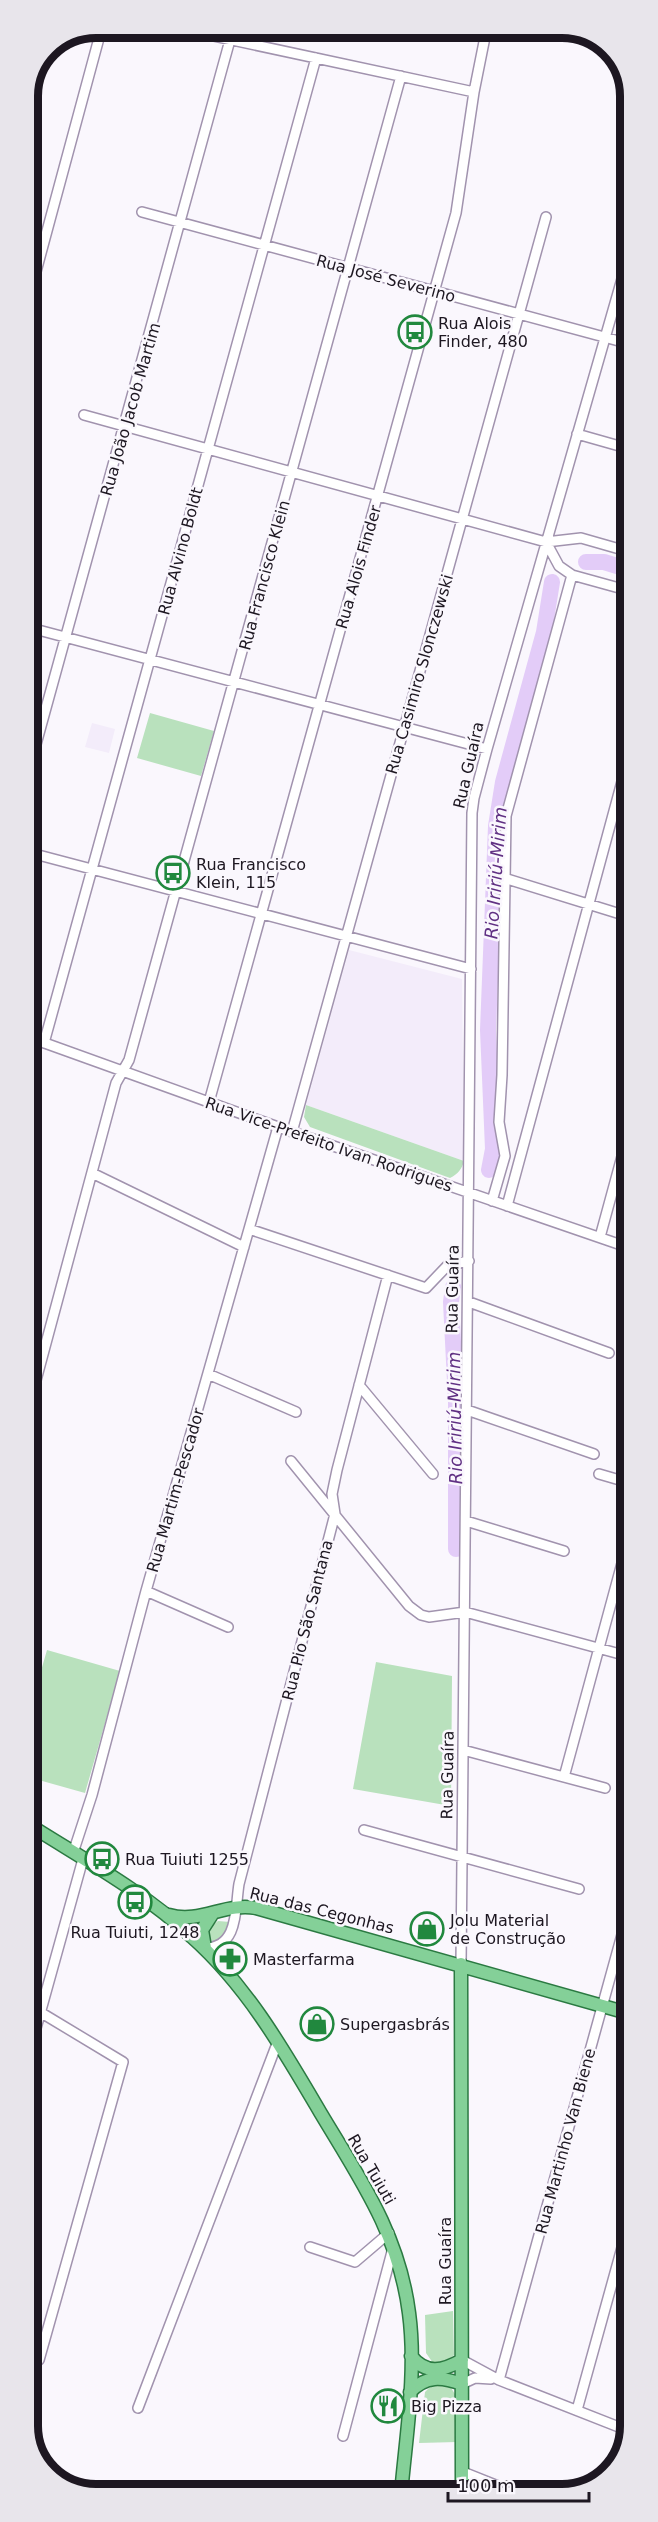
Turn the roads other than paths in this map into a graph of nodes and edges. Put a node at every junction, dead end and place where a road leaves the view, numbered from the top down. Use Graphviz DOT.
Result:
graph roads {
  1 [pos="99,38"];
  2 [pos="221,38"];
  3 [pos="485,38"];
  4 [pos="230,40"];
  5 [pos="316,58"];
  6 [pos="401,76"];
  7 [pos="474,92"];
  8 [pos="142,212"];
  9 [pos="546,217"];
  10 [pos="182,223"];
  11 [pos="264,245"];
  12 [pos="38,263"];
  13 [pos="348,268"];
  14 [pos="620,286"];
  15 [pos="435,291"];
  16 [pos="519,314"];
  17 [pos="605,338"];
  18 [pos="620,342"];
  19 [pos="84,415"];
  20 [pos="125,426"];
  21 [pos="577,434"];
  22 [pos="620,446"];
  23 [pos="208,449"];
  24 [pos="292,472"];
  25 [pos="378,496"];
  26 [pos="462,519"];
  27 [pos="546,542"];
  28 [pos="620,549"];
  29 [pos="572,575"];
  30 [pos="620,588"];
  31 [pos="38,630"];
  32 [pos="66,637"];
  33 [pos="150,660"];
  34 [pos="235,682"];
  35 [pos="319,705"];
  36 [pos="404,727"];
  37 [pos="38,738"];
  38 [pos="487,750"];
  39 [pos="620,789"];
  40 [pos="38,855"];
  41 [pos="92,869"];
  42 [pos="504,878"];
  43 [pos="176,892"];
  44 [pos="589,904"];
  45 [pos="261,914"];
  46 [pos="620,914"];
  47 [pos="346,936"];
  48 [pos="471,969"];
  49 [pos="38,1041"];
  50 [pos="45,1043"];
  51 [pos="124,1072"];
  52 [pos="209,1102"];
  53 [pos="278,1127"];
  54 [pos="292,1132"];
  55 [pos="620,1164"];
  56 [pos="92,1173"];
  57 [pos="470,1193"];
  58 [pos="492,1201"];
  59 [pos="507,1206"];
  60 [pos="249,1229"];
  61 [pos="600,1237"];
  62 [pos="620,1244"];
  63 [pos="244,1247"];
  64 [pos="469,1261"];
  65 [pos="388,1275"];
  66 [pos="469,1302"];
  67 [pos="609,1353"];
  68 [pos="38,1373"];
  69 [pos="208,1374"];
  70 [pos="359,1385"];
  71 [pos="467,1410"];
  72 [pos="296,1412"];
  73 [pos="594,1454"];
  74 [pos="291,1461"];
  75 [pos="433,1474"];
  76 [pos="599,1474"];
  77 [pos="620,1480"];
  78 [pos="334,1514"];
  79 [pos="466,1521"];
  80 [pos="564,1551"];
  81 [pos="620,1568"];
  82 [pos="146,1592"];
  83 [pos="465,1612"];
  84 [pos="228,1627"];
  85 [pos="599,1648"];
  86 [pos="620,1654"];
  87 [pos="463,1750"];
  88 [pos="564,1777"];
  89 [pos="605,1788"];
  90 [pos="38,1830"];
  91 [pos="364,1830"];
  92 [pos="78,1856"];
  93 [pos="462,1857"];
  94 [pos="579,1889"];
  95 [pos="237,1906"];
  96 [pos="213,1913"];
  97 [pos="165,1914"];
  98 [pos="620,1942"];
  99 [pos="205,1948"];
  100 [pos="461,1964"];
  101 [pos="603,2005"];
  102 [pos="620,2010"];
  103 [pos="40,2012"];
  104 [pos="38,2020"];
  105 [pos="278,2041"];
  106 [pos="392,2240"];
  107 [pos="310,2247"];
  108 [pos="620,2255"];
  109 [pos="411,2356"];
  110 [pos="38,2360"];
  111 [pos="462,2360"];
  112 [pos="499,2380"];
  113 [pos="462,2384"];
  114 [pos="410,2392"];
  115 [pos="138,2408"];
  116 [pos="577,2410"];
  117 [pos="620,2427"];
  118 [pos="343,2436"];
  119 [pos="463,2472"];
  120 [pos="402,2484"];
  121 [pos="462,2484"];
  122 [pos="493,2484"];
  1 -- 12 [label="street"];
  2 -- 4 [label="street"];
  3 -- 7 [label="street, Rua Alois Finder"];
  4 -- 5 [label="street"];
  4 -- 10 [label="street, Rua João Jacob Martim"];
  5 -- 6 [label="street"];
  5 -- 11 [label="street, Rua Alvino Boldt"];
  6 -- 7 [label="street"];
  6 -- 13 [label="street, Rua Francisco Klein"];
  7 -- 15 [label="street, Rua Alois Finder"];
  8 -- 10 [label="street, Rua José Severino"];
  9 -- 16 [label="street, Rua Casimiro Slonczewski"];
  10 -- 11 [label="street, Rua José Severino"];
  10 -- 20 [label="street, Rua João Jacob Martim"];
  11 -- 13 [label="street, Rua José Severino"];
  11 -- 23 [label="street, Rua Alvino Boldt"];
  13 -- 15 [label="street, Rua José Severino"];
  13 -- 24 [label="street, Rua Francisco Klein"];
  14 -- 17 [label="street, Rua Guaíra"];
  15 -- 16 [label="street, Rua José Severino"];
  15 -- 25 [label="street, Rua Alois Finder"];
  16 -- 17 [label="street, Rua José Severino"];
  16 -- 26 [label="street, Rua Casimiro Slonczewski"];
  17 -- 18 [label="street, Rua José Severino"];
  17 -- 21 [label="street, Rua Guaíra"];
  19 -- 20 [label="street"];
  20 -- 23 [label="street"];
  20 -- 32 [label="street, Rua João Jacob Martim"];
  21 -- 22 [label="street"];
  21 -- 27 [label="street, Rua Guaíra"];
  23 -- 24 [label="street"];
  23 -- 33 [label="street, Rua Alvino Boldt"];
  24 -- 25 [label="street"];
  24 -- 34 [label="street, Rua Francisco Klein"];
  25 -- 26 [label="street"];
  25 -- 35 [label="street, Rua Alois Finder"];
  26 -- 27 [label="street"];
  26 -- 36 [label="street, Rua Casimiro Slonczewski"];
  27 -- 28 [label="street"];
  27 -- 29 [label="street"];
  27 -- 38 [label="street, Rua Guaíra"];
  29 -- 30 [label="street"];
  29 -- 42 [label="street"];
  31 -- 32 [label="street"];
  32 -- 33 [label="street"];
  32 -- 37 [label="street, Rua João Jacob Martim"];
  33 -- 34 [label="street"];
  33 -- 41 [label="street, Rua Alvino Boldt"];
  34 -- 35 [label="street"];
  34 -- 43 [label="street, Rua Francisco Klein"];
  35 -- 36 [label="street"];
  35 -- 45 [label="street, Rua Alois Finder"];
  36 -- 38 [label="street"];
  36 -- 47 [label="street, Rua Casimiro Slonczewski"];
  38 -- 48 [label="street, Rua Guaíra"];
  39 -- 44 [label="street"];
  40 -- 41 [label="street"];
  41 -- 43 [label="street"];
  41 -- 50 [label="street, Rua Alvino Boldt"];
  42 -- 44 [label="street"];
  42 -- 58 [label="street"];
  43 -- 45 [label="street"];
  43 -- 51 [label="street, Rua Francisco Klein"];
  44 -- 46 [label="street"];
  44 -- 59 [label="street"];
  45 -- 47 [label="street"];
  45 -- 52 [label="street, Rua Alois Finder"];
  47 -- 48 [label="street"];
  47 -- 54 [label="street, Rua Casimiro Slonczewski"];
  48 -- 57 [label="street, Rua Guaíra"];
  49 -- 50 [label="street, Rua Vice-Prefeito Ivan Rodrigues"];
  50 -- 51 [label="street, Rua Vice-Prefeito Ivan Rodrigues"];
  51 -- 52 [label="street, Rua Vice-Prefeito Ivan Rodrigues"];
  51 -- 56 [label="street, Rua Francisco Klein"];
  52 -- 53 [label="street, Rua Vice-Prefeito Ivan Rodrigues"];
  53 -- 54 [label="street, Rua Vice-Prefeito Ivan Rodrigues"];
  53 -- 60 [label="street, Rua Martim-Pescador"];
  54 -- 57 [label="street, Rua Vice-Prefeito Ivan Rodrigues"];
  55 -- 61 [label="street"];
  56 -- 63 [label="street"];
  56 -- 68 [label="street, Rua Francisco Klein"];
  57 -- 58 [label="street, Rua Vice-Prefeito Ivan Rodrigues"];
  57 -- 64 [label="street, Rua Guaíra"];
  58 -- 59 [label="street, Rua Vice-Prefeito Ivan Rodrigues"];
  59 -- 61 [label="street, Rua Vice-Prefeito Ivan Rodrigues"];
  60 -- 63 [label="street, Rua Martim-Pescador"];
  60 -- 65 [label="street"];
  61 -- 62 [label="street, Rua Vice-Prefeito Ivan Rodrigues"];
  63 -- 69 [label="street, Rua Martim-Pescador"];
  64 -- 65 [label="street"];
  64 -- 66 [label="street, Rua Guaíra"];
  65 -- 70 [label="street, Rua Pio São Santana"];
  66 -- 67 [label="street"];
  66 -- 71 [label="street, Rua Guaíra"];
  69 -- 72 [label="street"];
  69 -- 82 [label="street, Rua Martim-Pescador"];
  70 -- 75 [label="street"];
  70 -- 78 [label="street, Rua Pio São Santana"];
  71 -- 73 [label="street"];
  71 -- 79 [label="street, Rua Guaíra"];
  74 -- 78 [label="street"];
  76 -- 77 [label="street"];
  78 -- 83 [label="street"];
  78 -- 95 [label="street, Rua Pio São Santana"];
  79 -- 80 [label="street"];
  79 -- 83 [label="street, Rua Guaíra"];
  81 -- 85 [label="street"];
  82 -- 84 [label="street"];
  82 -- 92 [label="street, Rua Martim-Pescador"];
  83 -- 85 [label="street"];
  83 -- 87 [label="street, Rua Guaíra"];
  85 -- 86 [label="street"];
  85 -- 88 [label="street"];
  87 -- 88 [label="street"];
  87 -- 93 [label="street, Rua Guaíra"];
  88 -- 89 [label="street"];
  90 -- 92 [label="main road, Rua Tuiuti"];
  91 -- 93 [label="street"];
  92 -- 97 [label="main road, Rua Tuiuti"];
  92 -- 103 [label="street, Rua Martim-Pescador"];
  93 -- 94 [label="street"];
  93 -- 100 [label="street, Rua Guaíra"];
  95 -- 96 [label="main road, Rua das Cegonhas"];
  95 -- 99 [label="street, Rua Pio São Santana"];
  95 -- 100 [label="main road, Rua das Cegonhas"];
  96 -- 97 [label="main road, Rua Tuiuti"];
  96 -- 99 [label="main road"];
  97 -- 99 [label="main road, Rua Tuiuti"];
  98 -- 101 [label="street, Rua Martinho Van Biene"];
  99 -- 105 [label="main road, Rua Tuiuti"];
  100 -- 101 [label="main road, Rua das Cegonhas"];
  100 -- 111 [label="main road, Rua Guaíra"];
  101 -- 102 [label="main road, Rua das Cegonhas"];
  101 -- 112 [label="street, Rua Martinho Van Biene"];
  103 -- 104 [label="street, Rua Martim-Pescador"];
  103 -- 110 [label="street"];
  105 -- 106 [label="main road, Rua Tuiuti"];
  105 -- 115 [label="street"];
  106 -- 107 [label="street"];
  106 -- 109 [label="main road, Rua Tuiuti"];
  106 -- 118 [label="street"];
  108 -- 116 [label="street"];
  109 -- 111 [label="main road"];
  109 -- 114 [label="main road, Rua Tuiuti"];
  111 -- 112 [label="street"];
  111 -- 113 [label="main road, Rua Guaíra"];
  112 -- 113 [label="street"];
  112 -- 116 [label="street"];
  113 -- 114 [label="main road"];
  113 -- 119 [label="main road, Rua Guaíra"];
  114 -- 120 [label="main road, Rua Tuiuti"];
  116 -- 117 [label="street"];
  119 -- 121 [label="main road, Rua Guaíra"];
  119 -- 122 [label="street"];
}
